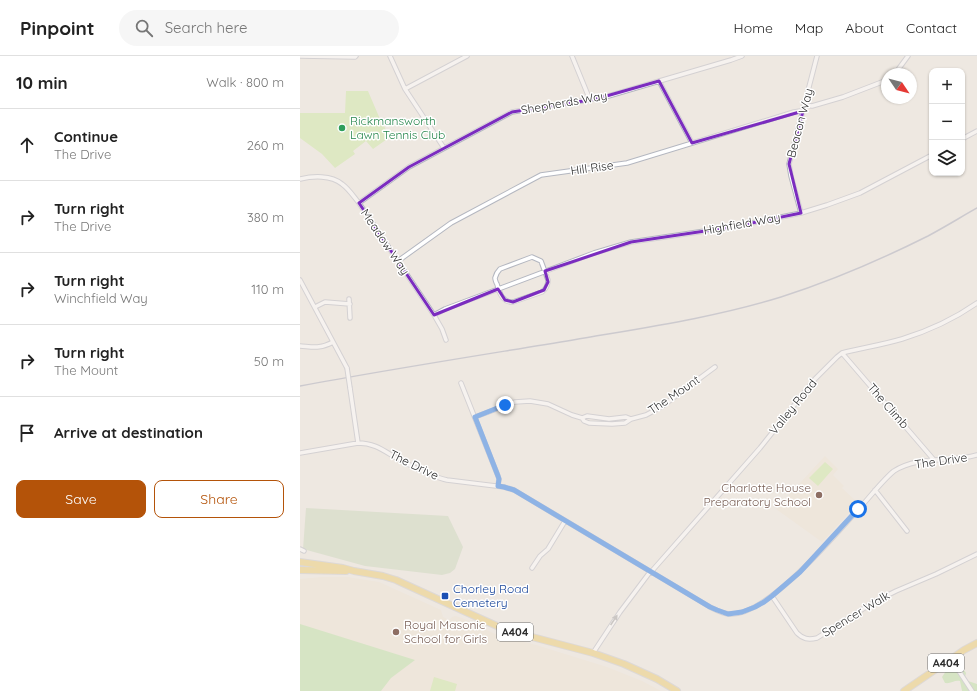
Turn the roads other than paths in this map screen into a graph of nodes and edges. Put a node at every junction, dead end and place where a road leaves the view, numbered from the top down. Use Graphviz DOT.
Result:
graph roads {
  1 [pos="300,56"];
  2 [pos="356,56"];
  3 [pos="390,56"];
  4 [pos="467,56"];
  5 [pos="572,56"];
  6 [pos="742,56"];
  7 [pos="817,56"];
  8 [pos="908,56"];
  9 [pos="899,68"];
  10 [pos="660,81"];
  11 [pos="881,82"];
  12 [pos="405,89"];
  13 [pos="590,100"];
  14 [pos="805,105"];
  15 [pos="803,111"];
  16 [pos="977,131"];
  17 [pos="965,137"];
  18 [pos="692,143"];
  19 [pos="444,148"];
  20 [pos="929,157"];
  21 [pos="300,179"];
  22 [pos="359,203"];
  23 [pos="801,213"];
  24 [pos="398,261"];
  25 [pos="545,271"];
  26 [pos="300,280"];
  27 [pos="498,289"];
  28 [pos="977,303"];
  29 [pos="315,307"];
  30 [pos="434,315"];
  31 [pos="350,318"];
  32 [pos="446,340"];
  33 [pos="333,342"];
  34 [pos="300,346"];
  35 [pos="842,353"];
  36 [pos="715,367"];
  37 [pos="461,383"];
  38 [pos="475,417"];
  39 [pos="582,418"];
  40 [pos="631,419"];
  41 [pos="358,444"];
  42 [pos="300,453"];
  43 [pos="977,455"];
  44 [pos="934,460"];
  45 [pos="498,486"];
  46 [pos="875,490"];
  47 [pos="565,520"];
  48 [pos="907,531"];
  49 [pos="977,554"];
  50 [pos="300,562"];
  51 [pos="532,568"];
  52 [pos="300,570"];
  53 [pos="354,571"];
  54 [pos="650,572"];
  55 [pos="772,596"];
  56 [pos="977,643"];
  57 [pos="593,653"];
  58 [pos="951,660"];
  59 [pos="676,691"];
  60 [pos="904,691"];
  61 [pos="972,691"];
  1 -- 2 [label="street"];
  3 -- 12 [label="street"];
  4 -- 12 [label="street"];
  5 -- 13 [label="street"];
  6 -- 10 [label="street, Shepherds Way"];
  7 -- 14 [label="street, Beacon Way"];
  8 -- 9 [label="street"];
  10 -- 13 [label="street, Shepherds Way"];
  10 -- 18 [label="street"];
  11 -- 14 [label="street"];
  12 -- 19 [label="street"];
  13 -- 19 [label="street, Shepherds Way"];
  14 -- 15 [label="street, Beacon Way"];
  15 -- 18 [label="street, Hill Rise"];
  15 -- 23 [label="street, Beacon Way"];
  16 -- 17 [label="street"];
  18 -- 24 [label="street, Hill Rise"];
  19 -- 22 [label="street, Shepherds Way"];
  20 -- 23 [label="street, Highfield Way"];
  21 -- 22 [label="street, Meadow Way"];
  22 -- 24 [label="street, Meadow Way"];
  23 -- 25 [label="street, Highfield Way"];
  24 -- 30 [label="street, Meadow Way"];
  25 -- 27 [label="street, Highfield Way"];
  25 -- 27 [label="street"];
  25 -- 27 [label="street"];
  26 -- 29 [label="street"];
  27 -- 30 [label="street, Highfield Way"];
  28 -- 35 [label="street, Valley Road"];
  29 -- 31 [label="street"];
  29 -- 33 [label="street"];
  30 -- 32 [label="street, Meadow Way"];
  33 -- 34 [label="street"];
  33 -- 41 [label="street, bridge"];
  35 -- 44 [label="street, The Climb"];
  35 -- 54 [label="street, Valley Road"];
  36 -- 40 [label="street, The Mount"];
  37 -- 38 [label="street"];
  38 -- 39 [label="street, The Mount"];
  38 -- 45 [label="street"];
  39 -- 40 [label="street, The Mount"];
  39 -- 40 [label="street, The Mount"];
  41 -- 42 [label="street, The Drive"];
  41 -- 45 [label="street, The Drive"];
  43 -- 44 [label="street, The Drive"];
  44 -- 46 [label="street, The Drive"];
  45 -- 47 [label="street, The Drive"];
  46 -- 48 [label="street"];
  46 -- 55 [label="street, The Drive"];
  47 -- 51 [label="street"];
  47 -- 54 [label="street, The Drive"];
  49 -- 55 [label="street, Spencer Walk"];
  50 -- 53 [label="main road, A404"];
  52 -- 53 [label="main road, A404"];
  53 -- 57 [label="main road, A404"];
  54 -- 55 [label="street, The Drive"];
  57 -- 54 [label="street, Valley Road, one-way"];
  56 -- 58 [label="main road, A404"];
  57 -- 59 [label="main road, A404"];
  58 -- 60 [label="main road, A404"];
  58 -- 61 [label="street"];
}
